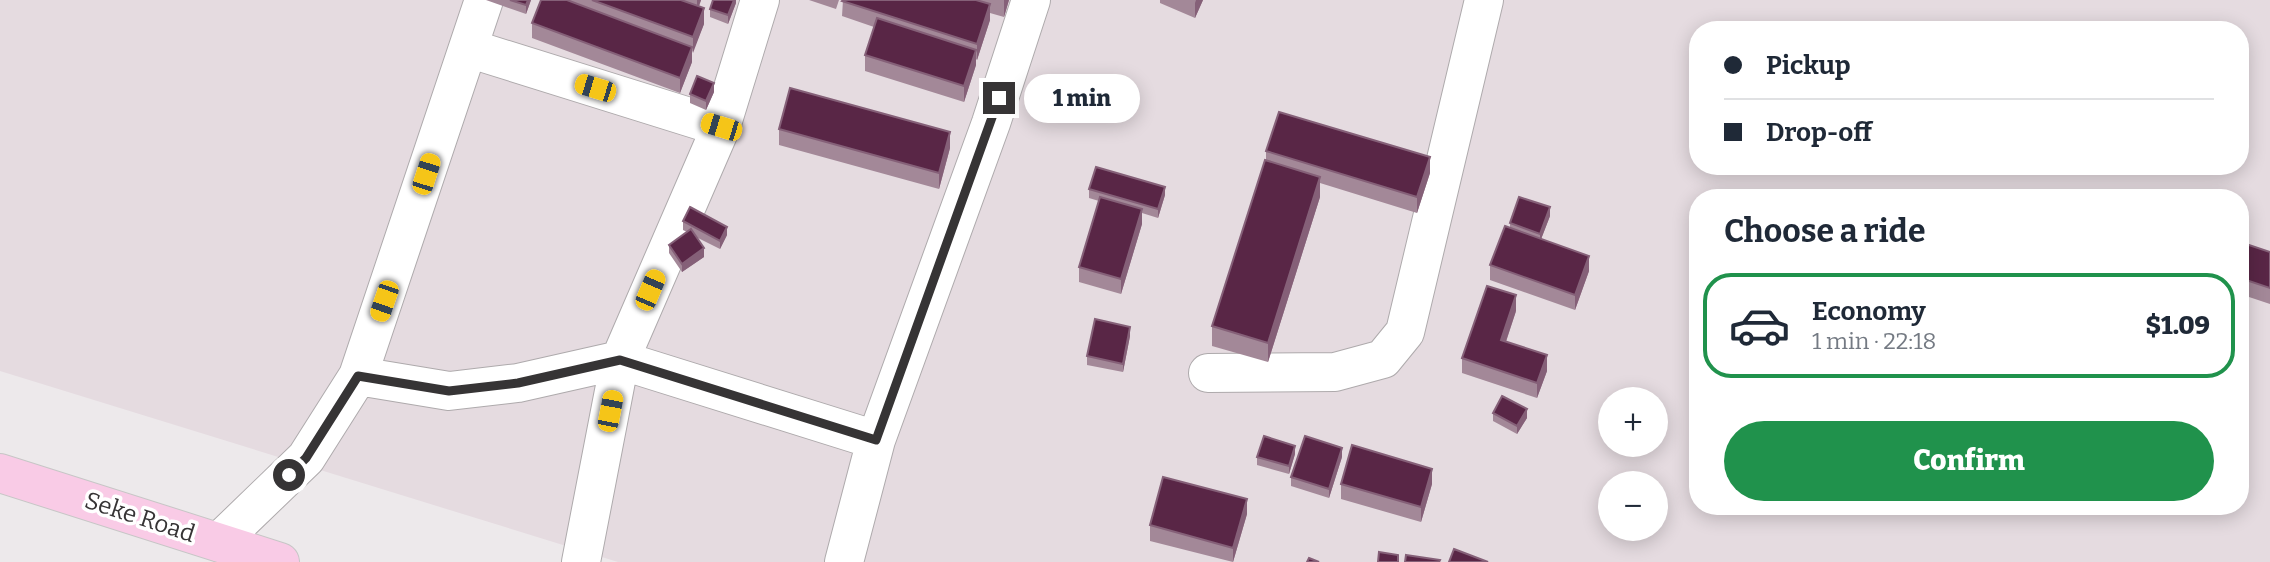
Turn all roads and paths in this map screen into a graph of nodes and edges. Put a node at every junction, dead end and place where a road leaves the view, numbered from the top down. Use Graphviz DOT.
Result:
graph roads {
  1 [pos="484,0"];
  2 [pos="760,0"];
  3 [pos="1031,0"];
  4 [pos="1484,0"];
  5 [pos="468,48"];
  6 [pos="721,127"];
  7 [pos="620,360"];
  8 [pos="1208,373"];
  9 [pos="358,376"];
  10 [pos="876,440"];
  11 [pos="0,473"];
  12 [pos="219,542"];
  13 [pos="280,562"];
  14 [pos="581,562"];
  15 [pos="844,562"];
  1 -- 5 [label="street"];
  2 -- 6 [label="street"];
  3 -- 10 [label="street"];
  4 -- 8 [label="street"];
  5 -- 6 [label="street"];
  5 -- 9 [label="street"];
  6 -- 7 [label="street"];
  7 -- 9 [label="street"];
  7 -- 10 [label="street"];
  7 -- 14 [label="street"];
  9 -- 12 [label="street"];
  10 -- 15 [label="street"];
  11 -- 12 [label="main road, Seke Road"];
  12 -- 13 [label="main road, Seke Road"];
}
